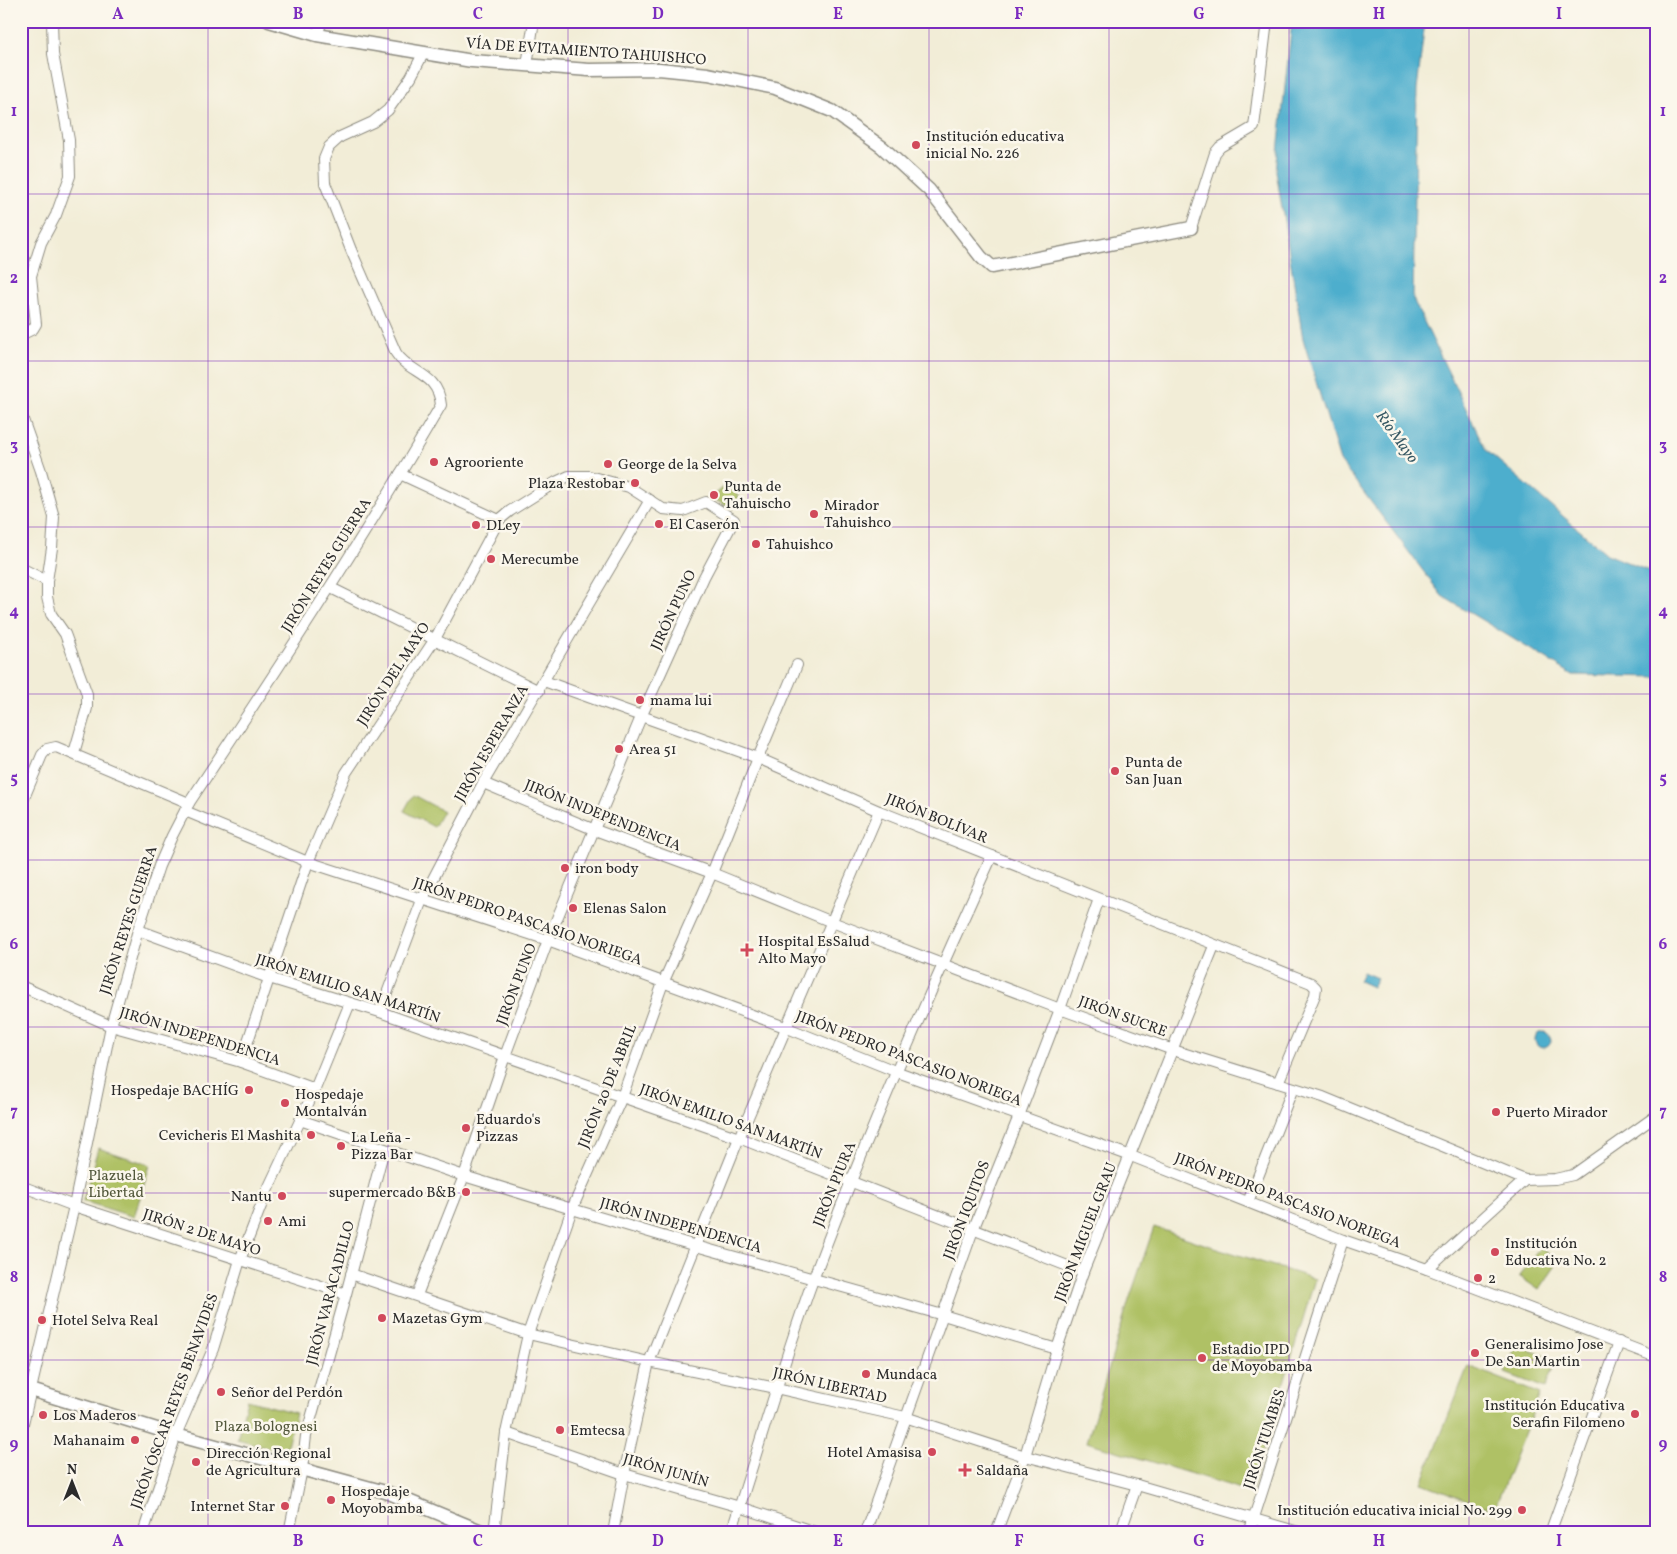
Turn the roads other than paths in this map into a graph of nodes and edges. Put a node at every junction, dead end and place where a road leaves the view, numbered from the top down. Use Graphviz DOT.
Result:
graph roads {
  1 [pos="52,21"];
  2 [pos="269,21"];
  3 [pos="322,21"];
  4 [pos="534,21"];
  5 [pos="1267,21"];
  6 [pos="317,35"];
  7 [pos="423,54"];
  8 [pos="527,65"];
  9 [pos="1191,228"];
  10 [pos="21,335"];
  11 [pos="21,414"];
  12 [pos="400,474"];
  13 [pos="650,500"];
  14 [pos="706,502"];
  15 [pos="499,520"];
  16 [pos="21,568"];
  17 [pos="46,581"];
  18 [pos="331,588"];
  19 [pos="435,639"];
  20 [pos="797,665"];
  21 [pos="544,681"];
  22 [pos="539,691"];
  23 [pos="641,716"];
  24 [pos="74,753"];
  25 [pos="758,758"];
  26 [pos="483,783"];
  27 [pos="21,805"];
  28 [pos="187,807"];
  29 [pos="879,812"];
  30 [pos="595,830"];
  31 [pos="992,856"];
  32 [pos="308,862"];
  33 [pos="712,873"];
  34 [pos="1099,899"];
  35 [pos="422,900"];
  36 [pos="832,922"];
  37 [pos="138,930"];
  38 [pos="548,940"];
  39 [pos="1214,946"];
  40 [pos="942,964"];
  41 [pos="269,978"];
  42 [pos="663,983"];
  43 [pos="21,986"];
  44 [pos="350,1003"];
  45 [pos="1060,1008"];
  46 [pos="380,1012"];
  47 [pos="112,1026"];
  48 [pos="786,1027"];
  49 [pos="247,1045"];
  50 [pos="1174,1050"];
  51 [pos="505,1056"];
  52 [pos="227,1058"];
  53 [pos="241,1062"];
  54 [pos="895,1071"];
  55 [pos="1278,1083"];
  56 [pos="1293,1088"];
  57 [pos="316,1089"];
  58 [pos="622,1097"];
  59 [pos="1019,1116"];
  60 [pos="1656,1116"];
  61 [pos="300,1120"];
  62 [pos="739,1138"];
  63 [pos="384,1149"];
  64 [pos="1131,1156"];
  65 [pos="464,1176"];
  66 [pos="1525,1180"];
  67 [pos="851,1182"];
  68 [pos="21,1186"];
  69 [pos="1248,1202"];
  70 [pos="74,1206"];
  71 [pos="572,1209"];
  72 [pos="973,1230"];
  73 [pos="1343,1240"];
  74 [pos="696,1246"];
  75 [pos="240,1260"];
  76 [pos="1427,1268"];
  77 [pos="1083,1272"];
  78 [pos="351,1274"];
  79 [pos="813,1279"];
  80 [pos="346,1294"];
  81 [pos="417,1295"];
  82 [pos="943,1315"];
  83 [pos="528,1334"];
  84 [pos="1619,1342"];
  85 [pos="1057,1349"];
  86 [pos="1656,1357"];
  87 [pos="649,1362"];
  88 [pos="26,1388"];
  89 [pos="776,1388"];
  90 [pos="905,1417"];
  91 [pos="21,1432"];
  92 [pos="506,1434"];
  93 [pos="176,1435"];
  94 [pos="1025,1456"];
  95 [pos="302,1469"];
  96 [pos="624,1474"];
  97 [pos="1138,1485"];
  98 [pos="740,1507"];
  99 [pos="1254,1518"];
  100 [pos="143,1533"];
  101 [pos="289,1533"];
  102 [pos="486,1533"];
  103 [pos="494,1533"];
  104 [pos="613,1533"];
  105 [pos="732,1533"];
  106 [pos="818,1533"];
  107 [pos="865,1533"];
  108 [pos="996,1533"];
  109 [pos="1120,1533"];
  110 [pos="1250,1533"];
  111 [pos="1302,1533"];
  112 [pos="1550,1533"];
  1 -- 10 [label="street"];
  2 -- 6 [label="main road, VÍA DE EVITAMIENTO TAHUISHCO"];
  3 -- 6 [label="street"];
  4 -- 8 [label="street"];
  5 -- 9 [label="street"];
  6 -- 7 [label="main road, VÍA DE EVITAMIENTO TAHUISHCO"];
  7 -- 8 [label="main road, VÍA DE EVITAMIENTO TAHUISHCO"];
  7 -- 12 [label="street, JIRÓN REYES GUERRA"];
  8 -- 9 [label="main road, VÍA DE EVITAMIENTO TAHUISHCO"];
  11 -- 17 [label="street"];
  12 -- 15 [label="street"];
  12 -- 18 [label="street, JIRÓN REYES GUERRA"];
  13 -- 14 [label="street, JIRÓN DEL MAYO"];
  13 -- 15 [label="street, JIRÓN DEL MAYO"];
  13 -- 21 [label="street, JIRÓN ESPERANZA"];
  14 -- 23 [label="street, JIRÓN PUNO"];
  15 -- 19 [label="street, JIRÓN DEL MAYO"];
  16 -- 17 [label="street"];
  17 -- 24 [label="street"];
  18 -- 19 [label="street"];
  18 -- 28 [label="street, JIRÓN REYES GUERRA"];
  19 -- 22 [label="street"];
  19 -- 32 [label="street, JIRÓN DEL MAYO"];
  20 -- 25 [label="street, JIRÓN 20 DE ABRIL"];
  21 -- 22 [label="street, JIRÓN ESPERANZA"];
  21 -- 23 [label="street, JIRÓN BOLÍVAR"];
  22 -- 26 [label="street, JIRÓN ESPERANZA"];
  23 -- 25 [label="street, JIRÓN BOLÍVAR"];
  23 -- 30 [label="street, JIRÓN PUNO"];
  24 -- 27 [label="street, JIRÓN PEDRO PASCASIO NORIEGA"];
  24 -- 28 [label="street, JIRÓN PEDRO PASCASIO NORIEGA"];
  25 -- 29 [label="street, JIRÓN BOLÍVAR"];
  25 -- 33 [label="street, JIRÓN 20 DE ABRIL"];
  26 -- 30 [label="street, JIRÓN INDEPENDENCIA"];
  26 -- 35 [label="street, JIRÓN ESPERANZA"];
  28 -- 32 [label="street, JIRÓN PEDRO PASCASIO NORIEGA"];
  28 -- 37 [label="street, JIRÓN REYES GUERRA"];
  29 -- 31 [label="street, JIRÓN BOLÍVAR"];
  29 -- 36 [label="street"];
  30 -- 33 [label="street, JIRÓN INDEPENDENCIA"];
  30 -- 38 [label="street, JIRÓN PUNO"];
  31 -- 34 [label="street, JIRÓN BOLÍVAR"];
  31 -- 40 [label="street, JIRÓN PIURA"];
  32 -- 35 [label="street, JIRÓN PEDRO PASCASIO NORIEGA"];
  32 -- 41 [label="street, JIRÓN DEL MAYO"];
  33 -- 36 [label="street, JIRÓN SUCRE"];
  33 -- 42 [label="street, JIRÓN 20 DE ABRIL"];
  34 -- 39 [label="street, JIRÓN BOLÍVAR"];
  34 -- 45 [label="street, JIRÓN IQUITOS"];
  35 -- 38 [label="street, JIRÓN PEDRO PASCASIO NORIEGA"];
  35 -- 46 [label="street, JIRÓN ESPERANZA"];
  36 -- 40 [label="street, JIRÓN SUCRE"];
  36 -- 48 [label="street"];
  37 -- 41 [label="street, JIRÓN EMILIO SAN MARTÍN"];
  37 -- 47 [label="street, JIRÓN REYES GUERRA"];
  38 -- 42 [label="street, JIRÓN PEDRO PASCASIO NORIEGA"];
  38 -- 51 [label="street, JIRÓN PUNO"];
  39 -- 50 [label="street, JIRÓN MIGUEL GRAU"];
  39 -- 55 [label="street, JIRÓN BOLÍVAR"];
  40 -- 45 [label="street, JIRÓN SUCRE"];
  40 -- 54 [label="street, JIRÓN PIURA"];
  41 -- 44 [label="street, JIRÓN EMILIO SAN MARTÍN"];
  41 -- 49 [label="street, JIRÓN DEL MAYO"];
  42 -- 48 [label="street, JIRÓN PEDRO PASCASIO NORIEGA"];
  42 -- 58 [label="street, JIRÓN 20 DE ABRIL"];
  43 -- 47 [label="street, JIRÓN INDEPENDENCIA"];
  44 -- 46 [label="street, JIRÓN EMILIO SAN MARTÍN"];
  44 -- 57 [label="street, JIRÓN ÓSCAR REYES BENAVIDES"];
  45 -- 50 [label="street, JIRÓN SUCRE"];
  45 -- 59 [label="street, JIRÓN IQUITOS"];
  46 -- 51 [label="street, JIRÓN EMILIO SAN MARTÍN"];
  47 -- 52 [label="street, JIRÓN INDEPENDENCIA"];
  47 -- 70 [label="street, JIRÓN REYES GUERRA"];
  48 -- 54 [label="street, JIRÓN PEDRO PASCASIO NORIEGA"];
  48 -- 62 [label="street"];
  49 -- 52 [label="street"];
  49 -- 53 [label="street, JIRÓN DEL MAYO"];
  50 -- 55 [label="street, JIRÓN SUCRE"];
  50 -- 64 [label="street, JIRÓN MIGUEL GRAU"];
  51 -- 58 [label="street, JIRÓN EMILIO SAN MARTÍN"];
  51 -- 65 [label="street, JIRÓN PUNO"];
  52 -- 53 [label="street, JIRÓN INDEPENDENCIA"];
  53 -- 57 [label="street, JIRÓN INDEPENDENCIA"];
  54 -- 59 [label="street, JIRÓN PEDRO PASCASIO NORIEGA"];
  54 -- 67 [label="street, JIRÓN PIURA"];
  55 -- 56 [label="street, JIRÓN SUCRE"];
  56 -- 66 [label="street, JIRÓN SUCRE"];
  56 -- 69 [label="street"];
  57 -- 61 [label="street, JIRÓN ÓSCAR REYES BENAVIDES"];
  58 -- 62 [label="street, JIRÓN EMILIO SAN MARTÍN"];
  58 -- 71 [label="street, JIRÓN 20 DE ABRIL"];
  59 -- 64 [label="street, JIRÓN PEDRO PASCASIO NORIEGA"];
  59 -- 72 [label="street, JIRÓN IQUITOS"];
  60 -- 66 [label="street"];
  61 -- 63 [label="street, JIRÓN INDEPENDENCIA"];
  61 -- 75 [label="street, JIRÓN ÓSCAR REYES BENAVIDES"];
  62 -- 67 [label="street, JIRÓN EMILIO SAN MARTÍN"];
  62 -- 74 [label="street"];
  63 -- 65 [label="street, JIRÓN INDEPENDENCIA"];
  63 -- 78 [label="street, JIRÓN VARACADILLO"];
  64 -- 69 [label="street, JIRÓN PEDRO PASCASIO NORIEGA"];
  64 -- 77 [label="street, JIRÓN MIGUEL GRAU"];
  65 -- 71 [label="street, JIRÓN INDEPENDENCIA"];
  65 -- 81 [label="street, JIRÓN PUNO"];
  66 -- 76 [label="street"];
  67 -- 72 [label="street, JIRÓN EMILIO SAN MARTÍN"];
  67 -- 79 [label="street, JIRÓN PIURA"];
  68 -- 70 [label="street, JIRÓN 2 DE MAYO"];
  69 -- 73 [label="street, JIRÓN PEDRO PASCASIO NORIEGA"];
  70 -- 75 [label="street, JIRÓN 2 DE MAYO"];
  70 -- 88 [label="street, JIRÓN REYES GUERRA"];
  71 -- 74 [label="street, JIRÓN INDEPENDENCIA"];
  71 -- 83 [label="street, JIRÓN 20 DE ABRIL"];
  72 -- 77 [label="street, JIRÓN EMILIO SAN MARTÍN"];
  72 -- 82 [label="street, JIRÓN IQUITOS"];
  73 -- 76 [label="street, JIRÓN PEDRO PASCASIO NORIEGA"];
  73 -- 99 [label="street, JIRÓN TUMBES"];
  74 -- 79 [label="street, JIRÓN INDEPENDENCIA"];
  74 -- 87 [label="street"];
  75 -- 80 [label="street, JIRÓN 2 DE MAYO"];
  75 -- 93 [label="street, JIRÓN ÓSCAR REYES BENAVIDES"];
  76 -- 84 [label="street, JIRÓN PEDRO PASCASIO NORIEGA"];
  77 -- 85 [label="street, JIRÓN MIGUEL GRAU"];
  78 -- 80 [label="street, JIRÓN VARACADILLO"];
  78 -- 81 [label="street, JIRÓN LIBERTAD"];
  79 -- 82 [label="street, JIRÓN INDEPENDENCIA"];
  79 -- 89 [label="street, JIRÓN PIURA"];
  80 -- 95 [label="street, JIRÓN VARACADILLO"];
  81 -- 83 [label="street, JIRÓN LIBERTAD"];
  82 -- 85 [label="street, JIRÓN INDEPENDENCIA"];
  82 -- 90 [label="street, JIRÓN IQUITOS"];
  83 -- 87 [label="street, JIRÓN LIBERTAD"];
  83 -- 92 [label="street, JIRÓN 20 DE ABRIL"];
  84 -- 86 [label="street, JIRÓN PEDRO PASCASIO NORIEGA"];
  84 -- 112 [label="street"];
  85 -- 94 [label="street, JIRÓN MIGUEL GRAU"];
  87 -- 89 [label="street, JIRÓN LIBERTAD"];
  87 -- 96 [label="street"];
  88 -- 91 [label="street, JIRÓN REYES GUERRA"];
  88 -- 93 [label="main road"];
  89 -- 90 [label="street, JIRÓN LIBERTAD"];
  89 -- 98 [label="street, JIRÓN PIURA"];
  90 -- 94 [label="street, JIRÓN LIBERTAD"];
  90 -- 107 [label="street, JIRÓN IQUITOS"];
  92 -- 96 [label="street, JIRÓN JUNÍN"];
  92 -- 103 [label="street, JIRÓN 20 DE ABRIL"];
  93 -- 95 [label="main road"];
  93 -- 100 [label="street, JIRÓN ÓSCAR REYES BENAVIDES"];
  94 -- 97 [label="street, JIRÓN LIBERTAD"];
  94 -- 108 [label="street, JIRÓN MIGUEL GRAU"];
  95 -- 101 [label="street, JIRÓN VARACADILLO"];
  95 -- 102 [label="main road"];
  96 -- 98 [label="street, JIRÓN JUNÍN"];
  96 -- 104 [label="street"];
  97 -- 99 [label="street, JIRÓN LIBERTAD"];
  97 -- 109 [label="street"];
  98 -- 105 [label="street, JIRÓN PIURA"];
  98 -- 106 [label="street, JIRÓN JUNÍN"];
  99 -- 110 [label="street, JIRÓN TUMBES"];
  99 -- 111 [label="street, JIRÓN LIBERTAD"];
}
